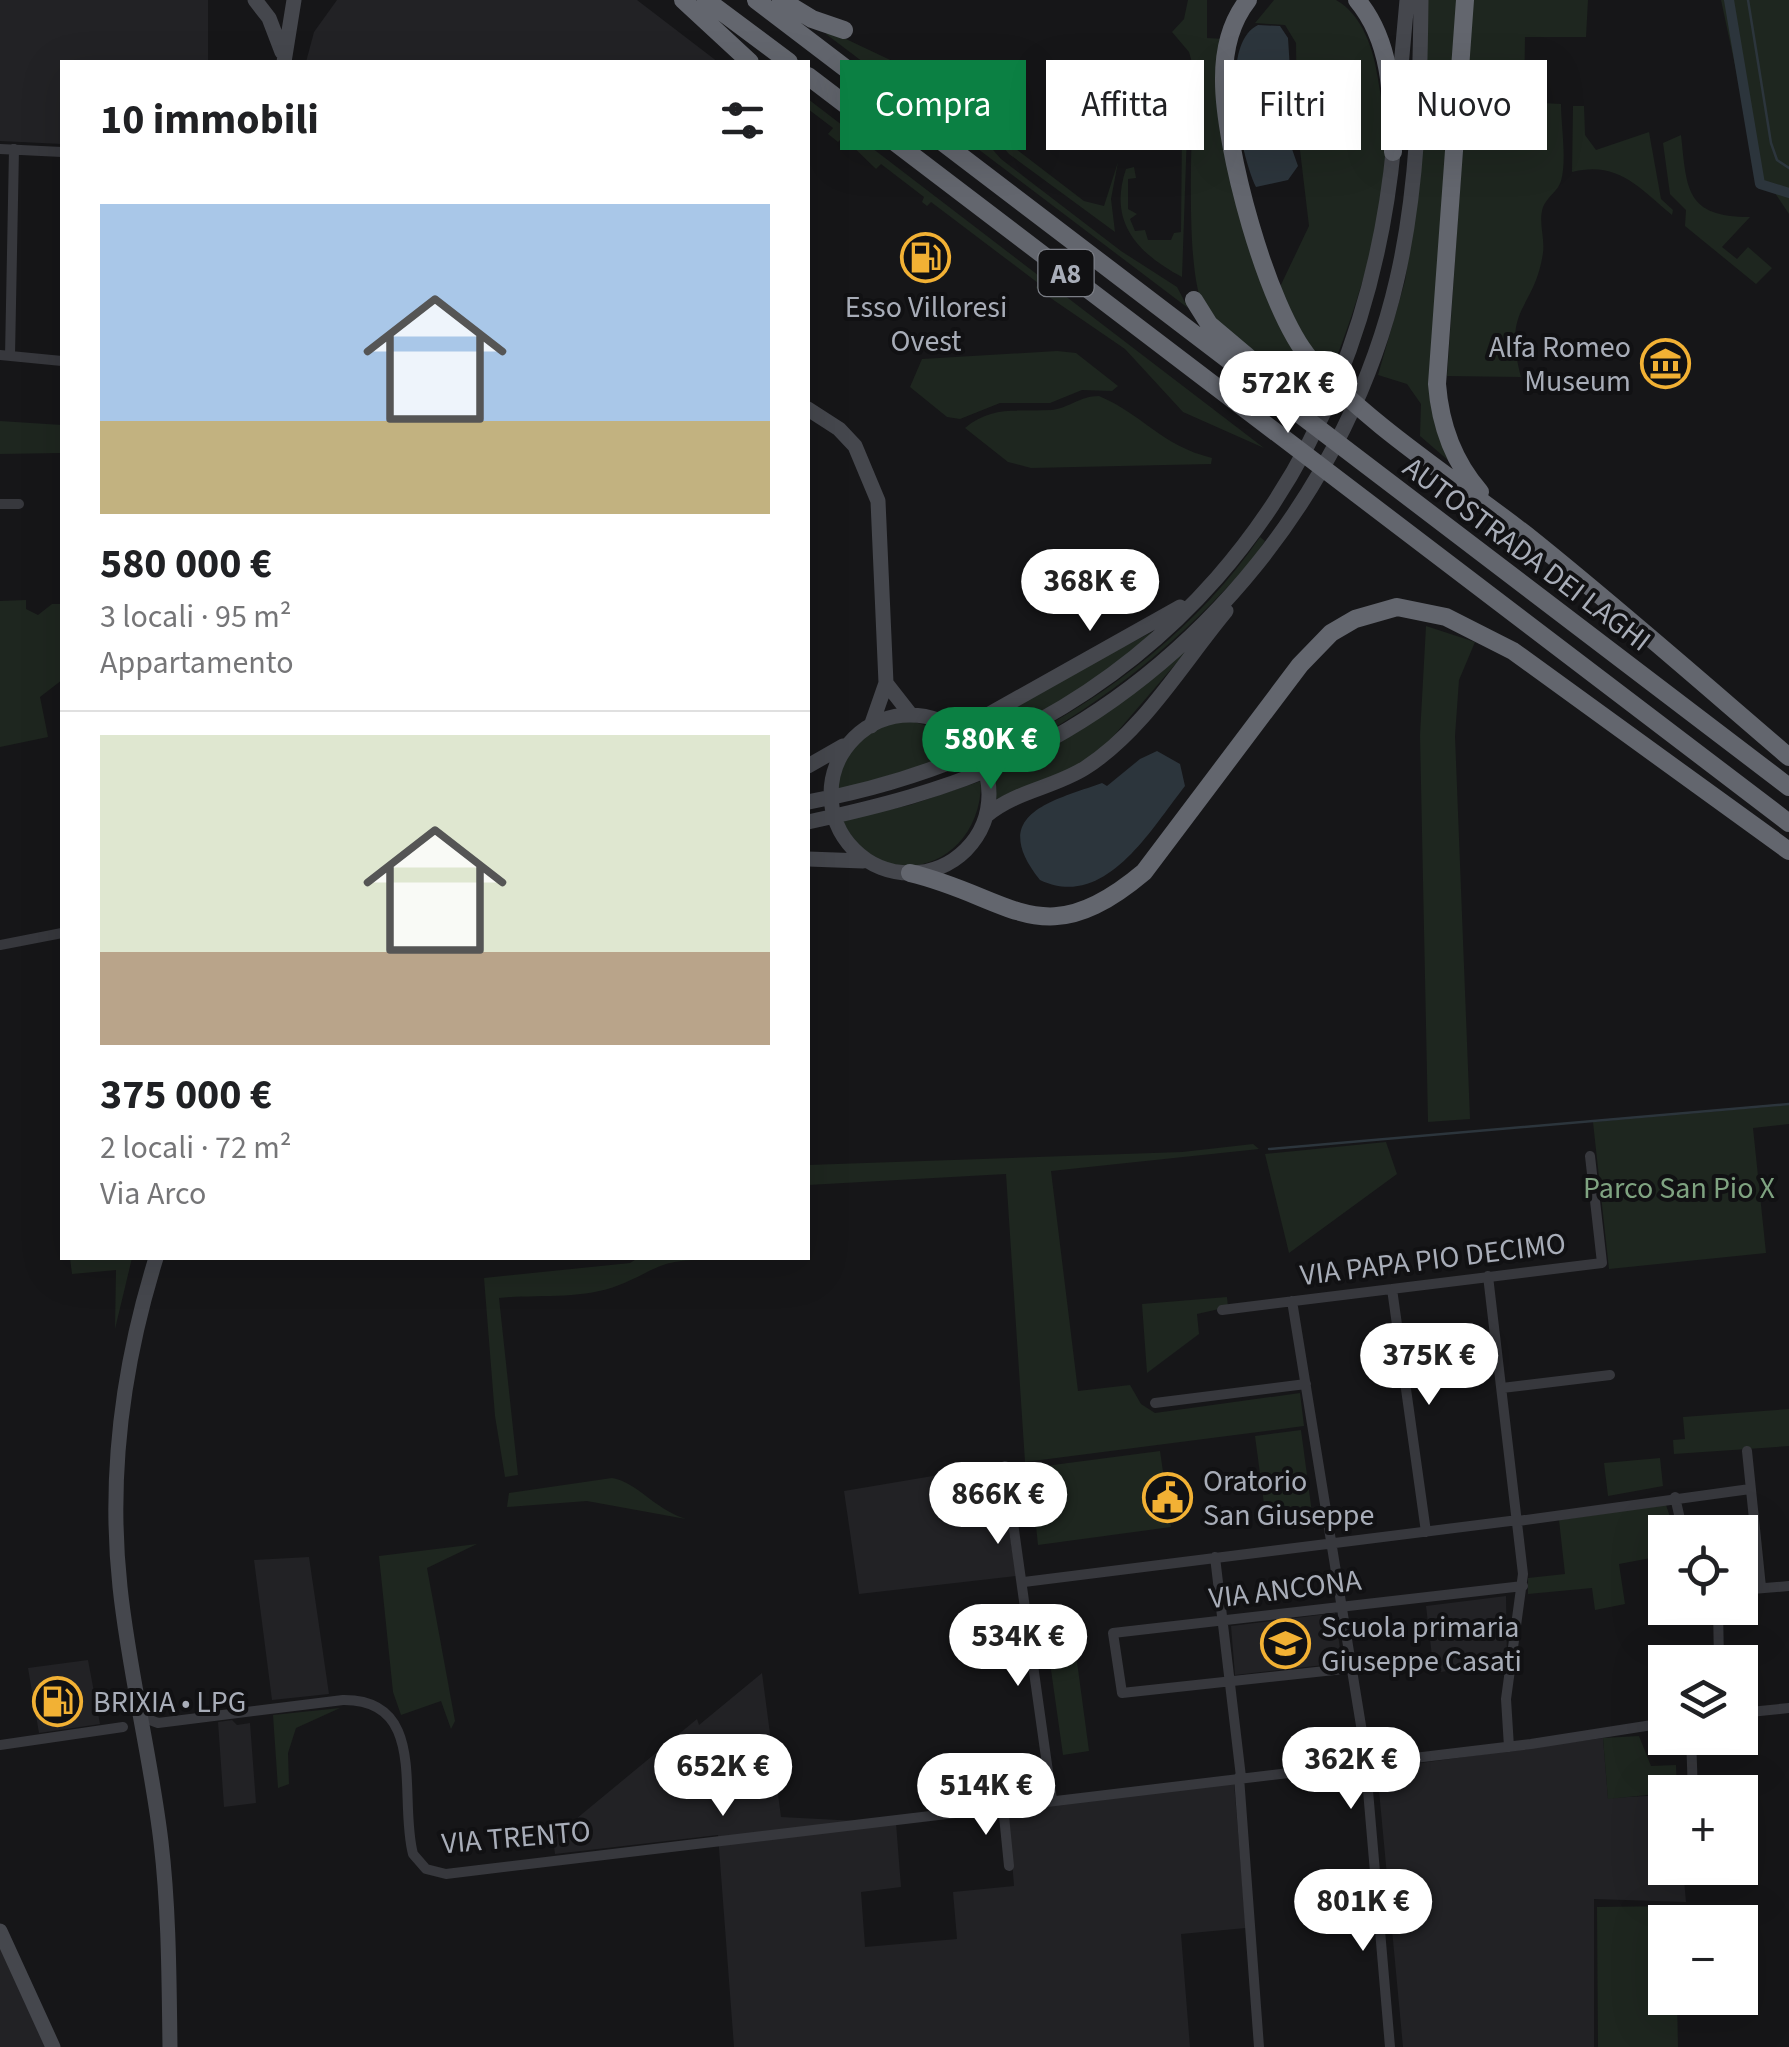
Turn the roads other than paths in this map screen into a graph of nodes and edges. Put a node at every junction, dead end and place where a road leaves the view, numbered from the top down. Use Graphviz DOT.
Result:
graph roads {
  1 [pos="255,0"];
  2 [pos="294,0"];
  3 [pos="684,0"];
  4 [pos="706,0"];
  5 [pos="756,0"];
  6 [pos="782,0"];
  7 [pos="1248,0"];
  8 [pos="1358,0"];
  9 [pos="1407,0"];
  10 [pos="1421,0"];
  11 [pos="1465,0"];
  12 [pos="844,30"];
  13 [pos="284,59"];
  14 [pos="748,60"];
  15 [pos="786,60"];
  16 [pos="810,78"];
  17 [pos="0,149"];
  18 [pos="14,150"];
  19 [pos="60,152"];
  20 [pos="1394,152"];
  21 [pos="1194,300"];
  22 [pos="5,356"];
  23 [pos="60,361"];
  24 [pos="810,411"];
  25 [pos="1360,460"];
  26 [pos="0,504"];
  27 [pos="19,504"];
  28 [pos="1531,540"];
  29 [pos="1234,558"];
  30 [pos="1254,571"];
  31 [pos="886,683"];
  32 [pos="910,715"];
  33 [pos="871,726"];
  34 [pos="950,726"];
  35 [pos="854,738"];
  36 [pos="1789,757"];
  37 [pos="810,765"];
  38 [pos="1789,787"];
  39 [pos="810,802"];
  40 [pos="987,815"];
  41 [pos="810,822"];
  42 [pos="1789,823"];
  43 [pos="1789,850"];
  44 [pos="810,859"];
  45 [pos="871,862"];
  46 [pos="910,873"];
  47 [pos="60,933"];
  48 [pos="0,944"];
  49 [pos="1590,1156"];
  50 [pos="155,1260"];
  51 [pos="1488,1276"];
  52 [pos="1392,1289"];
  53 [pos="1292,1301"];
  54 [pos="1222,1310"];
  55 [pos="1610,1375"];
  56 [pos="1306,1384"];
  57 [pos="1502,1388"];
  58 [pos="1155,1403"];
  59 [pos="1746,1451"];
  60 [pos="1005,1466"];
  61 [pos="1750,1489"];
  62 [pos="1676,1497"];
  63 [pos="1680,1515"];
  64 [pos="1518,1520"];
  65 [pos="1426,1532"];
  66 [pos="1330,1543"];
  67 [pos="1215,1557"];
  68 [pos="1024,1582"];
  69 [pos="1523,1586"];
  70 [pos="1789,1586"];
  71 [pos="1758,1587"];
  72 [pos="1761,1587"];
  73 [pos="1342,1606"];
  74 [pos="1223,1622"];
  75 [pos="1353,1668"];
  76 [pos="1229,1682"];
  77 [pos="1789,1708"];
  78 [pos="1758,1711"];
  79 [pos="142,1717"];
  80 [pos="158,1723"];
  81 [pos="1648,1726"];
  82 [pos="123,1728"];
  83 [pos="145,1734"];
  84 [pos="0,1745"];
  85 [pos="1509,1747"];
  86 [pos="1366,1762"];
  87 [pos="1240,1777"];
  88 [pos="1052,1800"];
  89 [pos="1003,1806"];
  90 [pos="1009,1866"];
  91 [pos="0,1931"];
  92 [pos="53,2047"];
  93 [pos="170,2047"];
  94 [pos="1259,2047"];
  95 [pos="1390,2047"];
  1 -- 2 [label="main road"];
  1 -- 13 [label="main road"];
  2 -- 13 [label="main road"];
  3 -- 14 [label="highway"];
  4 -- 15 [label="highway"];
  5 -- 25 [label="highway, AUTOSTRADA DEI LAGHI / A8"];
  6 -- 12 [label="highway"];
  7 -- 28 [label="highway"];
  8 -- 20 [label="highway"];
  9 -- 20 [label="main road"];
  10 -- 30 [label="main road"];
  11 -- 28 [label="highway"];
  16 -- 42 [label="highway, AUTOSTRADA DEI LAGHI / A8"];
  17 -- 18 [label="street"];
  18 -- 19 [label="street"];
  18 -- 22 [label="street"];
  20 -- 29 [label="main road"];
  21 -- 25 [label="highway"];
  22 -- 23 [label="street"];
  24 -- 31 [label="main road"];
  25 -- 38 [label="highway, AUTOSTRADA DEI LAGHI / A8"];
  26 -- 27 [label="street"];
  28 -- 36 [label="highway"];
  29 -- 34 [label="main road"];
  29 -- 39 [label="main road"];
  30 -- 40 [label="main road"];
  30 -- 41 [label="main road"];
  31 -- 32 [label="main road"];
  31 -- 33 [label="main road"];
  32 -- 33 [label="main road"];
  32 -- 34 [label="main road"];
  33 -- 35 [label="main road"];
  34 -- 40 [label="main road"];
  35 -- 37 [label="main road"];
  35 -- 45 [label="main road"];
  40 -- 46 [label="main road"];
  43 -- 46 [label="highway"];
  44 -- 45 [label="main road"];
  45 -- 46 [label="main road"];
  47 -- 48 [label="street"];
  49 -- 51 [label="street, VIA PAPA PIO DECIMO"];
  50 -- 79 [label="main road"];
  51 -- 52 [label="street, VIA PAPA PIO DECIMO"];
  51 -- 57 [label="street"];
  52 -- 53 [label="street, VIA PAPA PIO DECIMO"];
  52 -- 65 [label="street"];
  53 -- 54 [label="street, VIA PAPA PIO DECIMO"];
  53 -- 56 [label="street"];
  55 -- 57 [label="street"];
  56 -- 58 [label="street"];
  56 -- 66 [label="street"];
  57 -- 64 [label="street"];
  59 -- 61 [label="street"];
  60 -- 68 [label="street"];
  61 -- 62 [label="street"];
  61 -- 72 [label="street"];
  62 -- 63 [label="street"];
  62 -- 64 [label="street"];
  64 -- 65 [label="street"];
  64 -- 69 [label="street"];
  65 -- 66 [label="street"];
  66 -- 67 [label="street"];
  66 -- 73 [label="street"];
  67 -- 68 [label="street"];
  67 -- 74 [label="street"];
  68 -- 88 [label="street"];
  69 -- 73 [label="street, VIA ANCONA"];
  69 -- 85 [label="street"];
  70 -- 72 [label="street"];
  71 -- 72 [label="street"];
  73 -- 74 [label="street, VIA ANCONA"];
  73 -- 75 [label="street"];
  74 -- 76 [label="street"];
  74 -- 76 [label="street, VIA ANCONA"];
  75 -- 76 [label="street"];
  75 -- 86 [label="street"];
  76 -- 87 [label="street"];
  77 -- 78 [label="street"];
  79 -- 80 [label="street"];
  79 -- 83 [label="main road"];
  80 -- 83 [label="street"];
  80 -- 89 [label="street, VIA TRENTO"];
  81 -- 85 [label="street, VIA TRENTO"];
  82 -- 84 [label="street"];
  83 -- 93 [label="main road"];
  85 -- 86 [label="street, VIA TRENTO"];
  86 -- 87 [label="street, VIA TRENTO"];
  86 -- 95 [label="street"];
  87 -- 88 [label="street, VIA TRENTO"];
  87 -- 94 [label="street"];
  88 -- 89 [label="street, VIA TRENTO"];
  89 -- 90 [label="street"];
  91 -- 92 [label="main road"];
}
